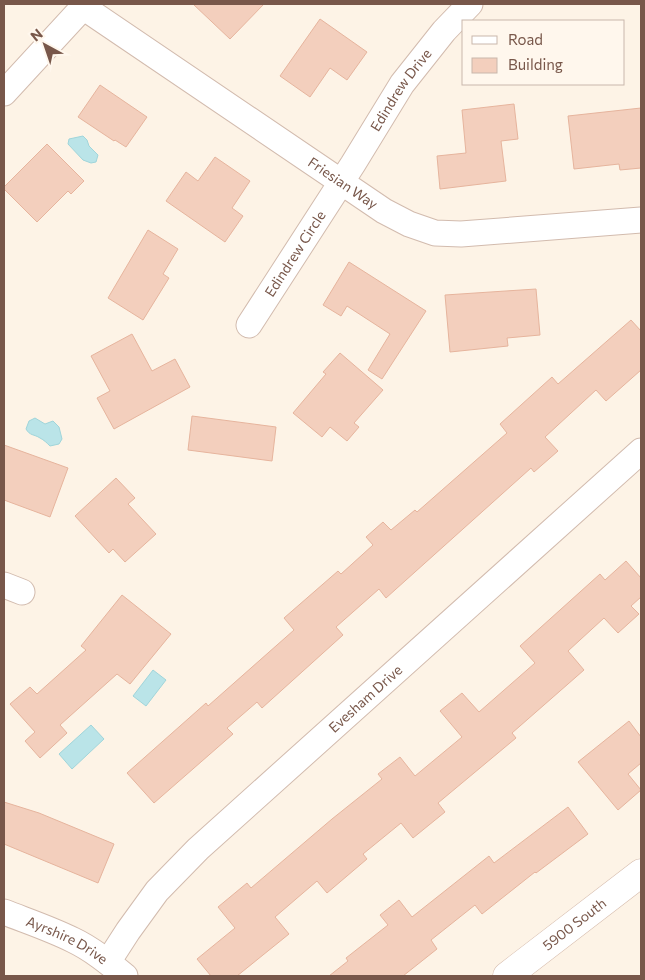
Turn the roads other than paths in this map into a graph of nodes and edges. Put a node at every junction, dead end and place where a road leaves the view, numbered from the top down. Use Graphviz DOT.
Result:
graph roads {
  1 [pos="470,4"];
  2 [pos="85,5"];
  3 [pos="4,93"];
  4 [pos="341,182"];
  5 [pos="641,220"];
  6 [pos="249,325"];
  7 [pos="641,450"];
  8 [pos="641,873"];
  9 [pos="4,912"];
  10 [pos="116,969"];
  11 [pos="507,976"];
  1 -- 4 [label="street, Edindrew Drive"];
  2 -- 3 [label="street"];
  2 -- 4 [label="street, Friesian Way"];
  4 -- 5 [label="street, Friesian Way"];
  4 -- 6 [label="street, Edindrew Circle"];
  7 -- 10 [label="street, Evesham Drive"];
  8 -- 11 [label="main road, 5900 South"];
  9 -- 10 [label="street, Ayrshire Drive"];
}
